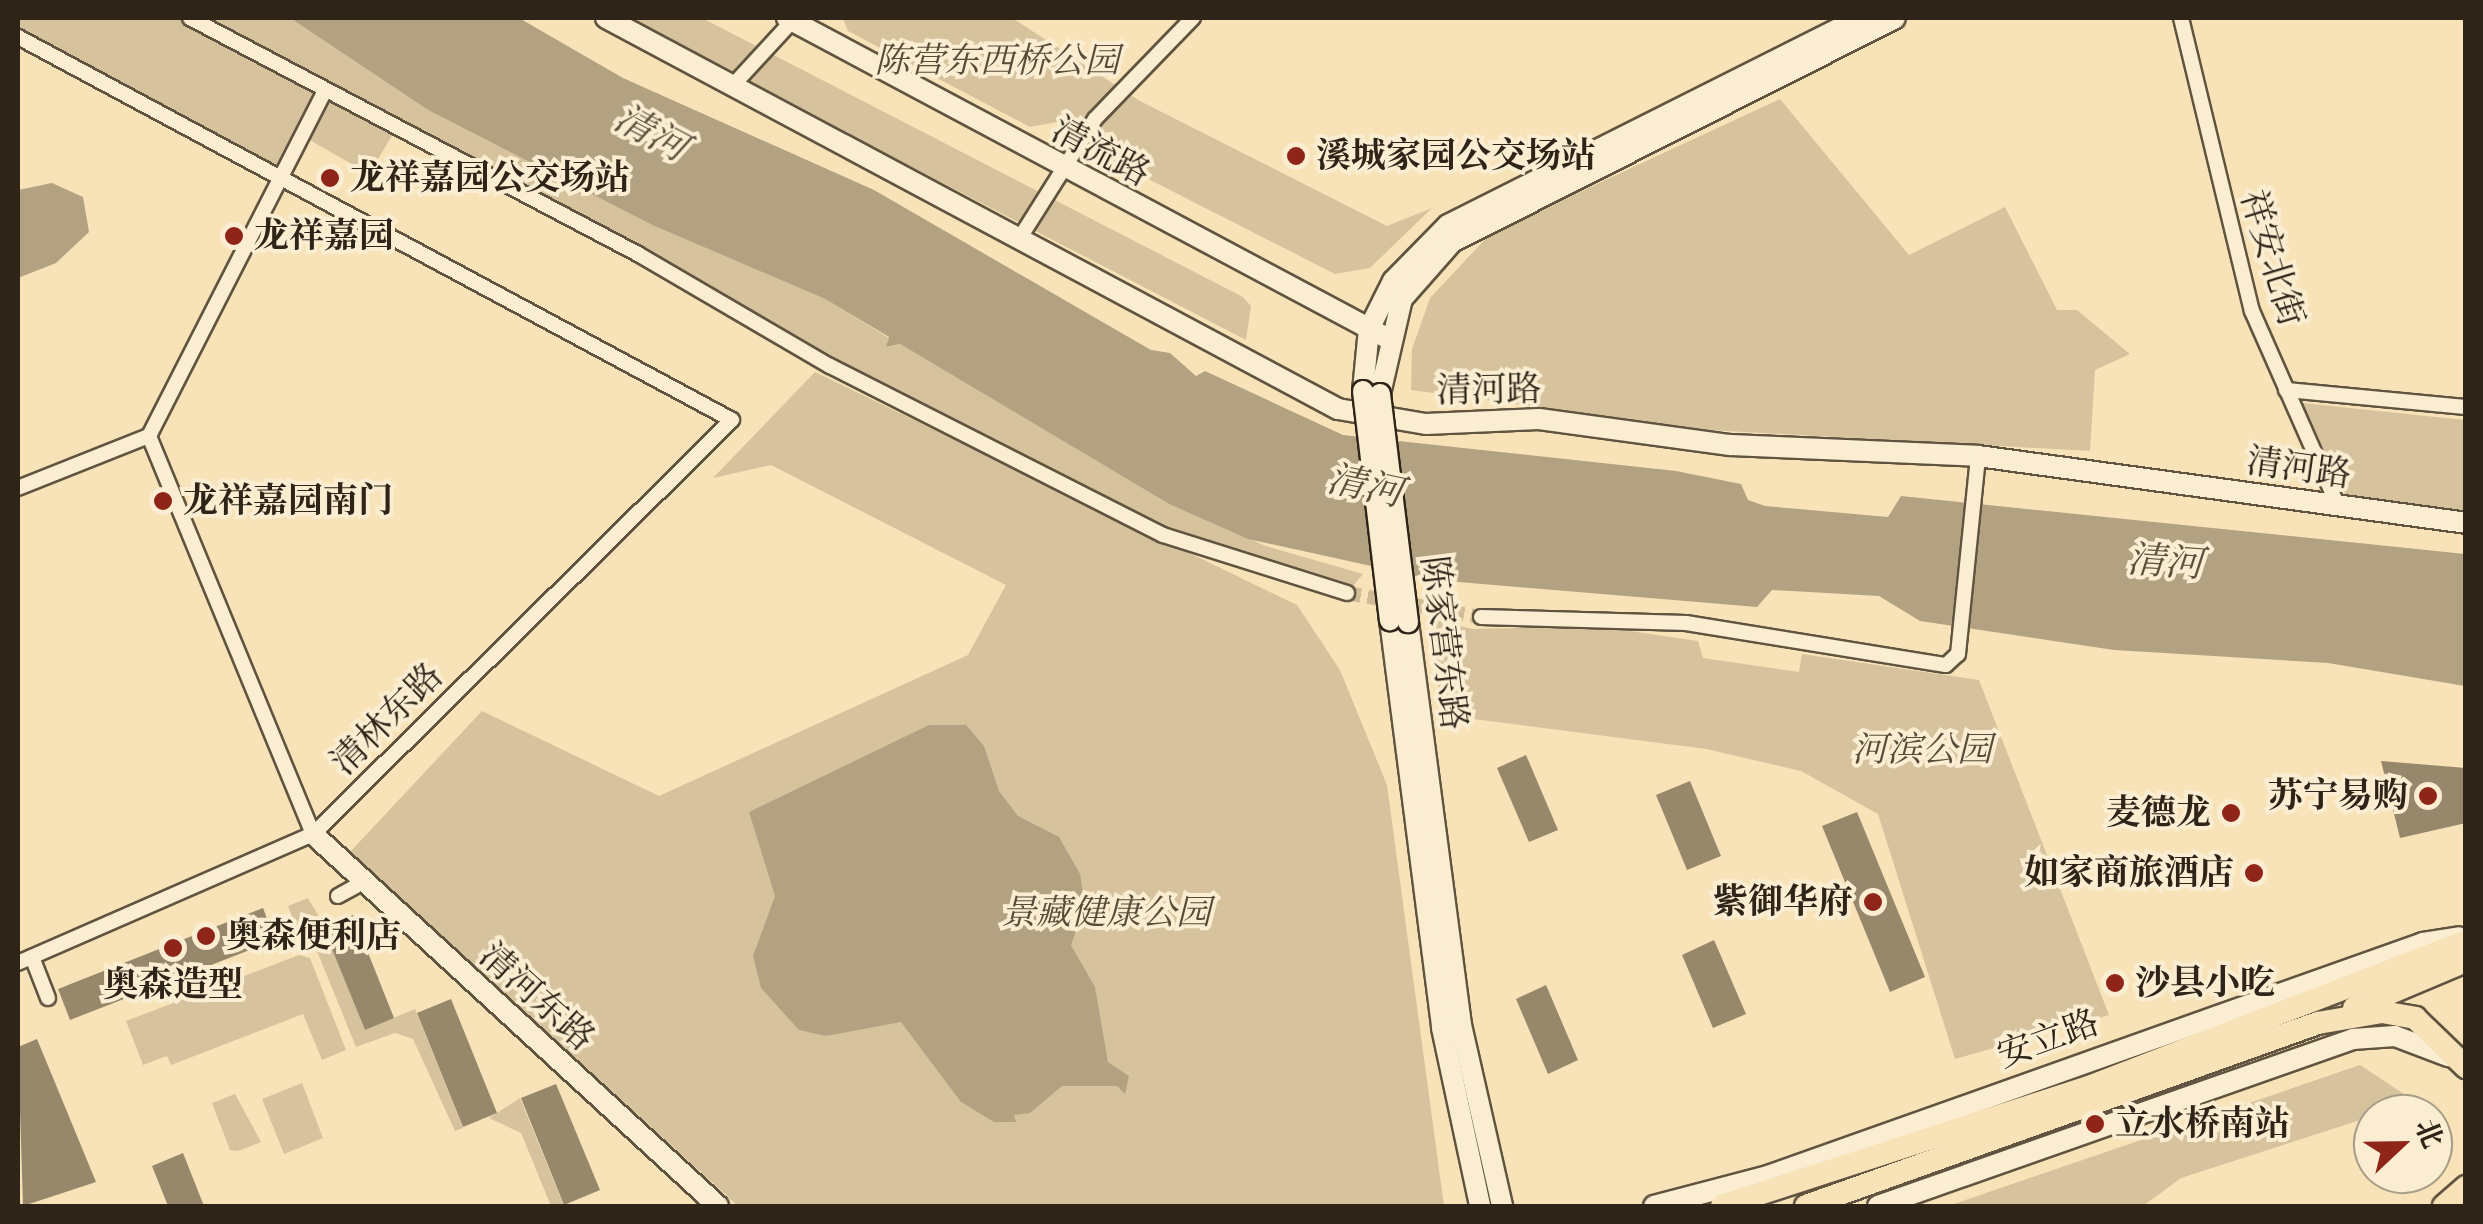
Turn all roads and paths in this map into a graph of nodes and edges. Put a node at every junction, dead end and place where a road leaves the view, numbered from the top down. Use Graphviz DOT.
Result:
graph roads {
  1 [pos="190,18"];
  2 [pos="606,18"];
  3 [pos="792,18"];
  4 [pos="1193,18"];
  5 [pos="1859,18"];
  6 [pos="1895,18"];
  7 [pos="2182,18"];
  8 [pos="18,37"];
  9 [pos="735,83"];
  10 [pos="325,91"];
  11 [pos="1062,168"];
  12 [pos="280,182"];
  13 [pos="1021,236"];
  14 [pos="1378,333"];
  15 [pos="2286,390"];
  16 [pos="2466,407"];
  17 [pos="149,436"];
  18 [pos="1978,456"];
  19 [pos="18,488"];
  20 [pos="2338,506"];
  21 [pos="2466,523"];
  22 [pos="1347,593"];
  23 [pos="1481,617"];
  24 [pos="1399,621"];
  25 [pos="313,834"];
  26 [pos="356,886"];
  27 [pos="338,896"];
  28 [pos="2466,938"];
  29 [pos="25,960"];
  30 [pos="2466,960"];
  31 [pos="48,998"];
  32 [pos="2318,1024"];
  33 [pos="2466,1067"];
  34 [pos="2466,1187"];
  35 [pos="718,1206"];
  36 [pos="1480,1206"];
  37 [pos="1502,1206"];
  38 [pos="1654,1206"];
  39 [pos="1722,1206"];
  40 [pos="1806,1206"];
  41 [pos="1878,1206"];
  42 [pos="2444,1206"];
  1 -- 10 [label="street"];
  2 -- 9 [label="street, 清河路"];
  3 -- 9 [label="street"];
  3 -- 11 [label="street, 清流路"];
  4 -- 11 [label="street"];
  5 -- 14 [label="street, 陈家营东路"];
  6 -- 14 [label="street, 陈家营东路"];
  7 -- 15 [label="street, 祥安北街"];
  8 -- 12 [label="street"];
  9 -- 13 [label="street, 清河路"];
  10 -- 12 [label="street"];
  10 -- 22 [label="street"];
  11 -- 13 [label="street"];
  11 -- 14 [label="street, 清流路"];
  12 -- 17 [label="street"];
  12 -- 25 [label="street, 清林东路"];
  13 -- 18 [label="street, 清河路"];
  14 -- 24 [label="street, 陈家营东路, bridge"];
  15 -- 16 [label="street"];
  15 -- 20 [label="street, 祥安北街"];
  17 -- 19 [label="street"];
  17 -- 25 [label="street"];
  18 -- 20 [label="street, 清河路"];
  18 -- 23 [label="street"];
  20 -- 21 [label="street, 清河路"];
  24 -- 36 [label="street, 陈家营东路"];
  24 -- 37 [label="street, 陈家营东路"];
  25 -- 29 [label="street, 清林东路"];
  25 -- 35 [label="street, 清河东路"];
  26 -- 27 [label="street"];
  28 -- 38 [label="street, 安立路"];
  28 -- 39 [label="main road, 安立路"];
  29 -- 31 [label="street"];
  30 -- 32 [label="main road"];
  32 -- 33 [label="main road"];
  32 -- 40 [label="main road"];
  33 -- 41 [label="street"];
  34 -- 42 [label="main road"];
}
